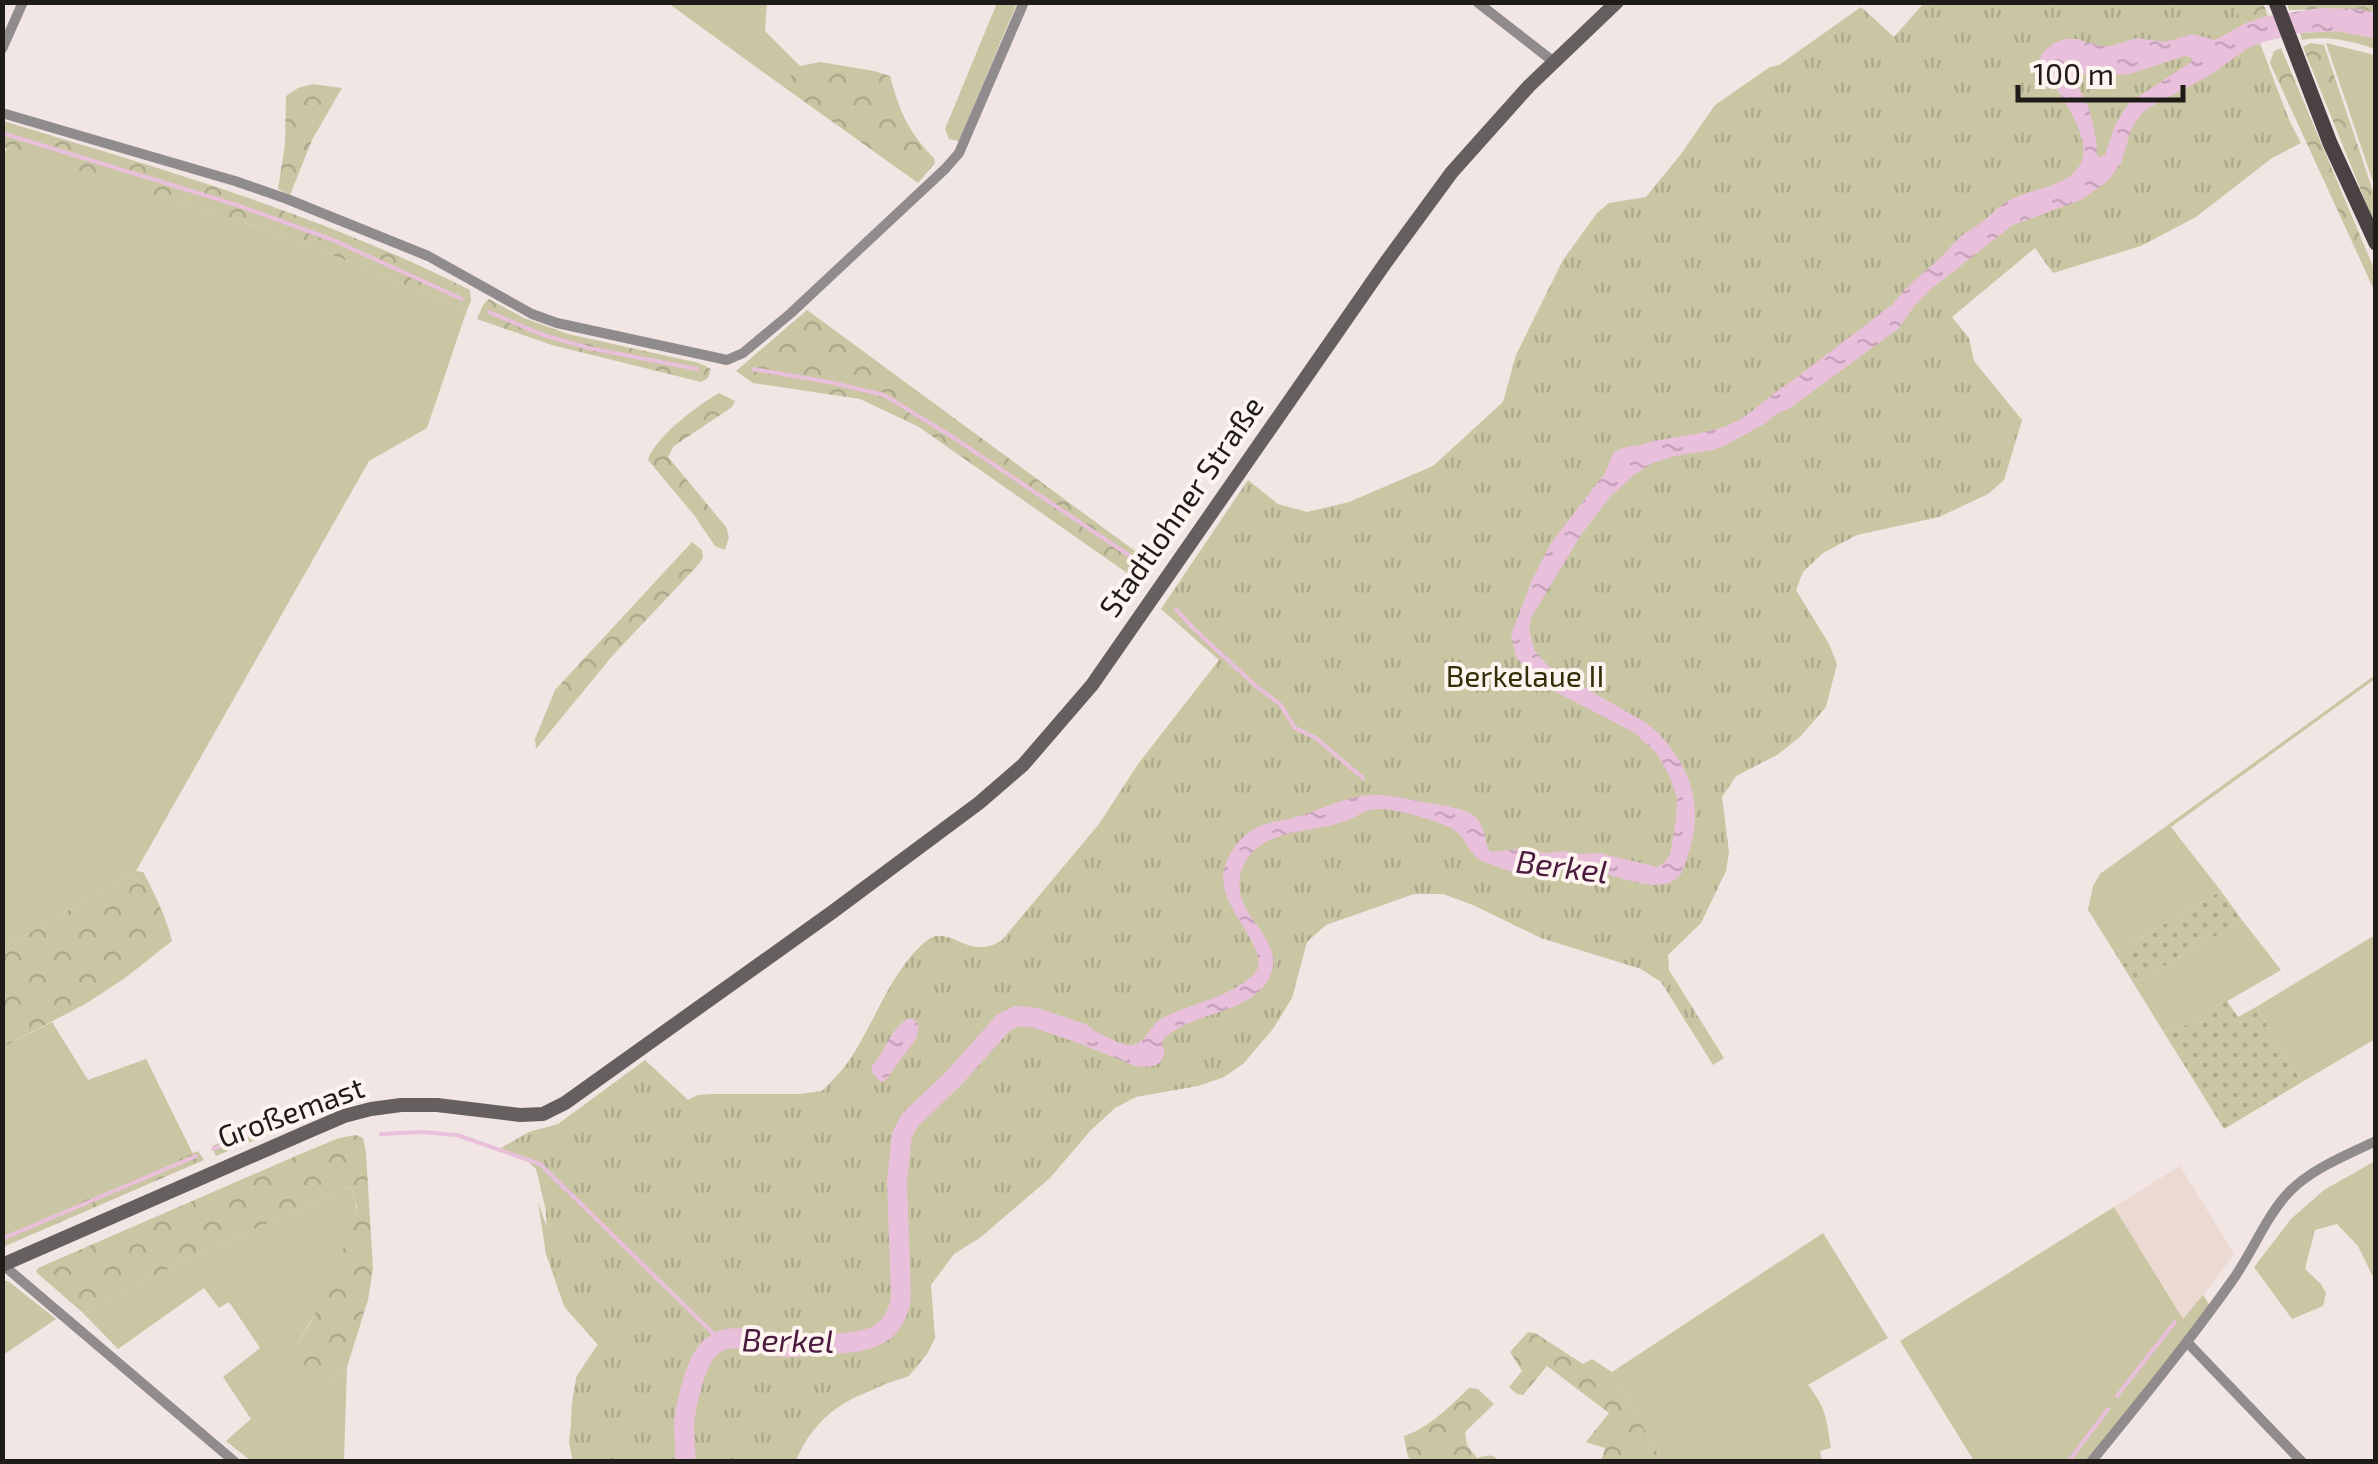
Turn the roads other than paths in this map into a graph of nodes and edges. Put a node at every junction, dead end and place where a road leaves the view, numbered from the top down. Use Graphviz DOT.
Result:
graph roads {
  1 [pos="23,2"];
  2 [pos="1024,2"];
  3 [pos="1476,2"];
  4 [pos="1617,2"];
  5 [pos="2276,2"];
  6 [pos="2,49"];
  7 [pos="1554,62"];
  8 [pos="2,113"];
  9 [pos="2376,243"];
  10 [pos="542,1114"];
  11 [pos="2376,1140"];
  12 [pos="3,1264"];
  13 [pos="2188,1342"];
  14 [pos="235,1462"];
  15 [pos="2090,1462"];
  16 [pos="2302,1462"];
  1 -- 6 [label="street"];
  2 -- 8 [label="street"];
  3 -- 7 [label="street"];
  4 -- 7 [label="street, Stadtlohner Straße"];
  5 -- 9 [label="main road"];
  7 -- 10 [label="street, Stadtlohner Straße"];
  10 -- 12 [label="street, Großemast"];
  11 -- 13 [label="street"];
  12 -- 14 [label="street"];
  13 -- 15 [label="street"];
  13 -- 16 [label="street"];
}
